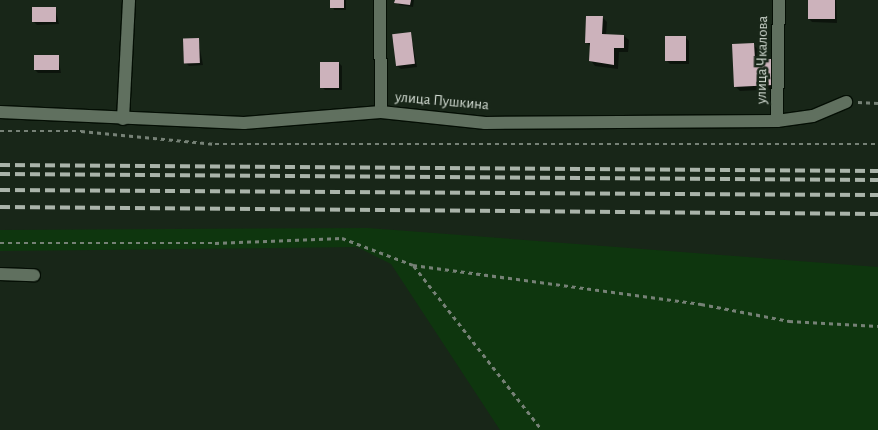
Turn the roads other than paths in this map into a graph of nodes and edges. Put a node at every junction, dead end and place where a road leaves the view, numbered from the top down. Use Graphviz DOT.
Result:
graph roads {
  1 [pos="129,0"];
  2 [pos="380,0"];
  3 [pos="779,0"];
  4 [pos="846,102"];
  5 [pos="0,112"];
  6 [pos="381,112"];
  7 [pos="123,119"];
  8 [pos="777,121"];
  9 [pos="0,274"];
  10 [pos="34,274"];
  1 -- 7 [label="street"];
  2 -- 6 [label="street"];
  3 -- 8 [label="street, улица Чкалова"];
  4 -- 8 [label="street, улица Пушкина"];
  5 -- 7 [label="street, улица Пушкина"];
  6 -- 7 [label="street, улица Пушкина"];
  6 -- 8 [label="street, улица Пушкина"];
  9 -- 10 [label="street"];
}
